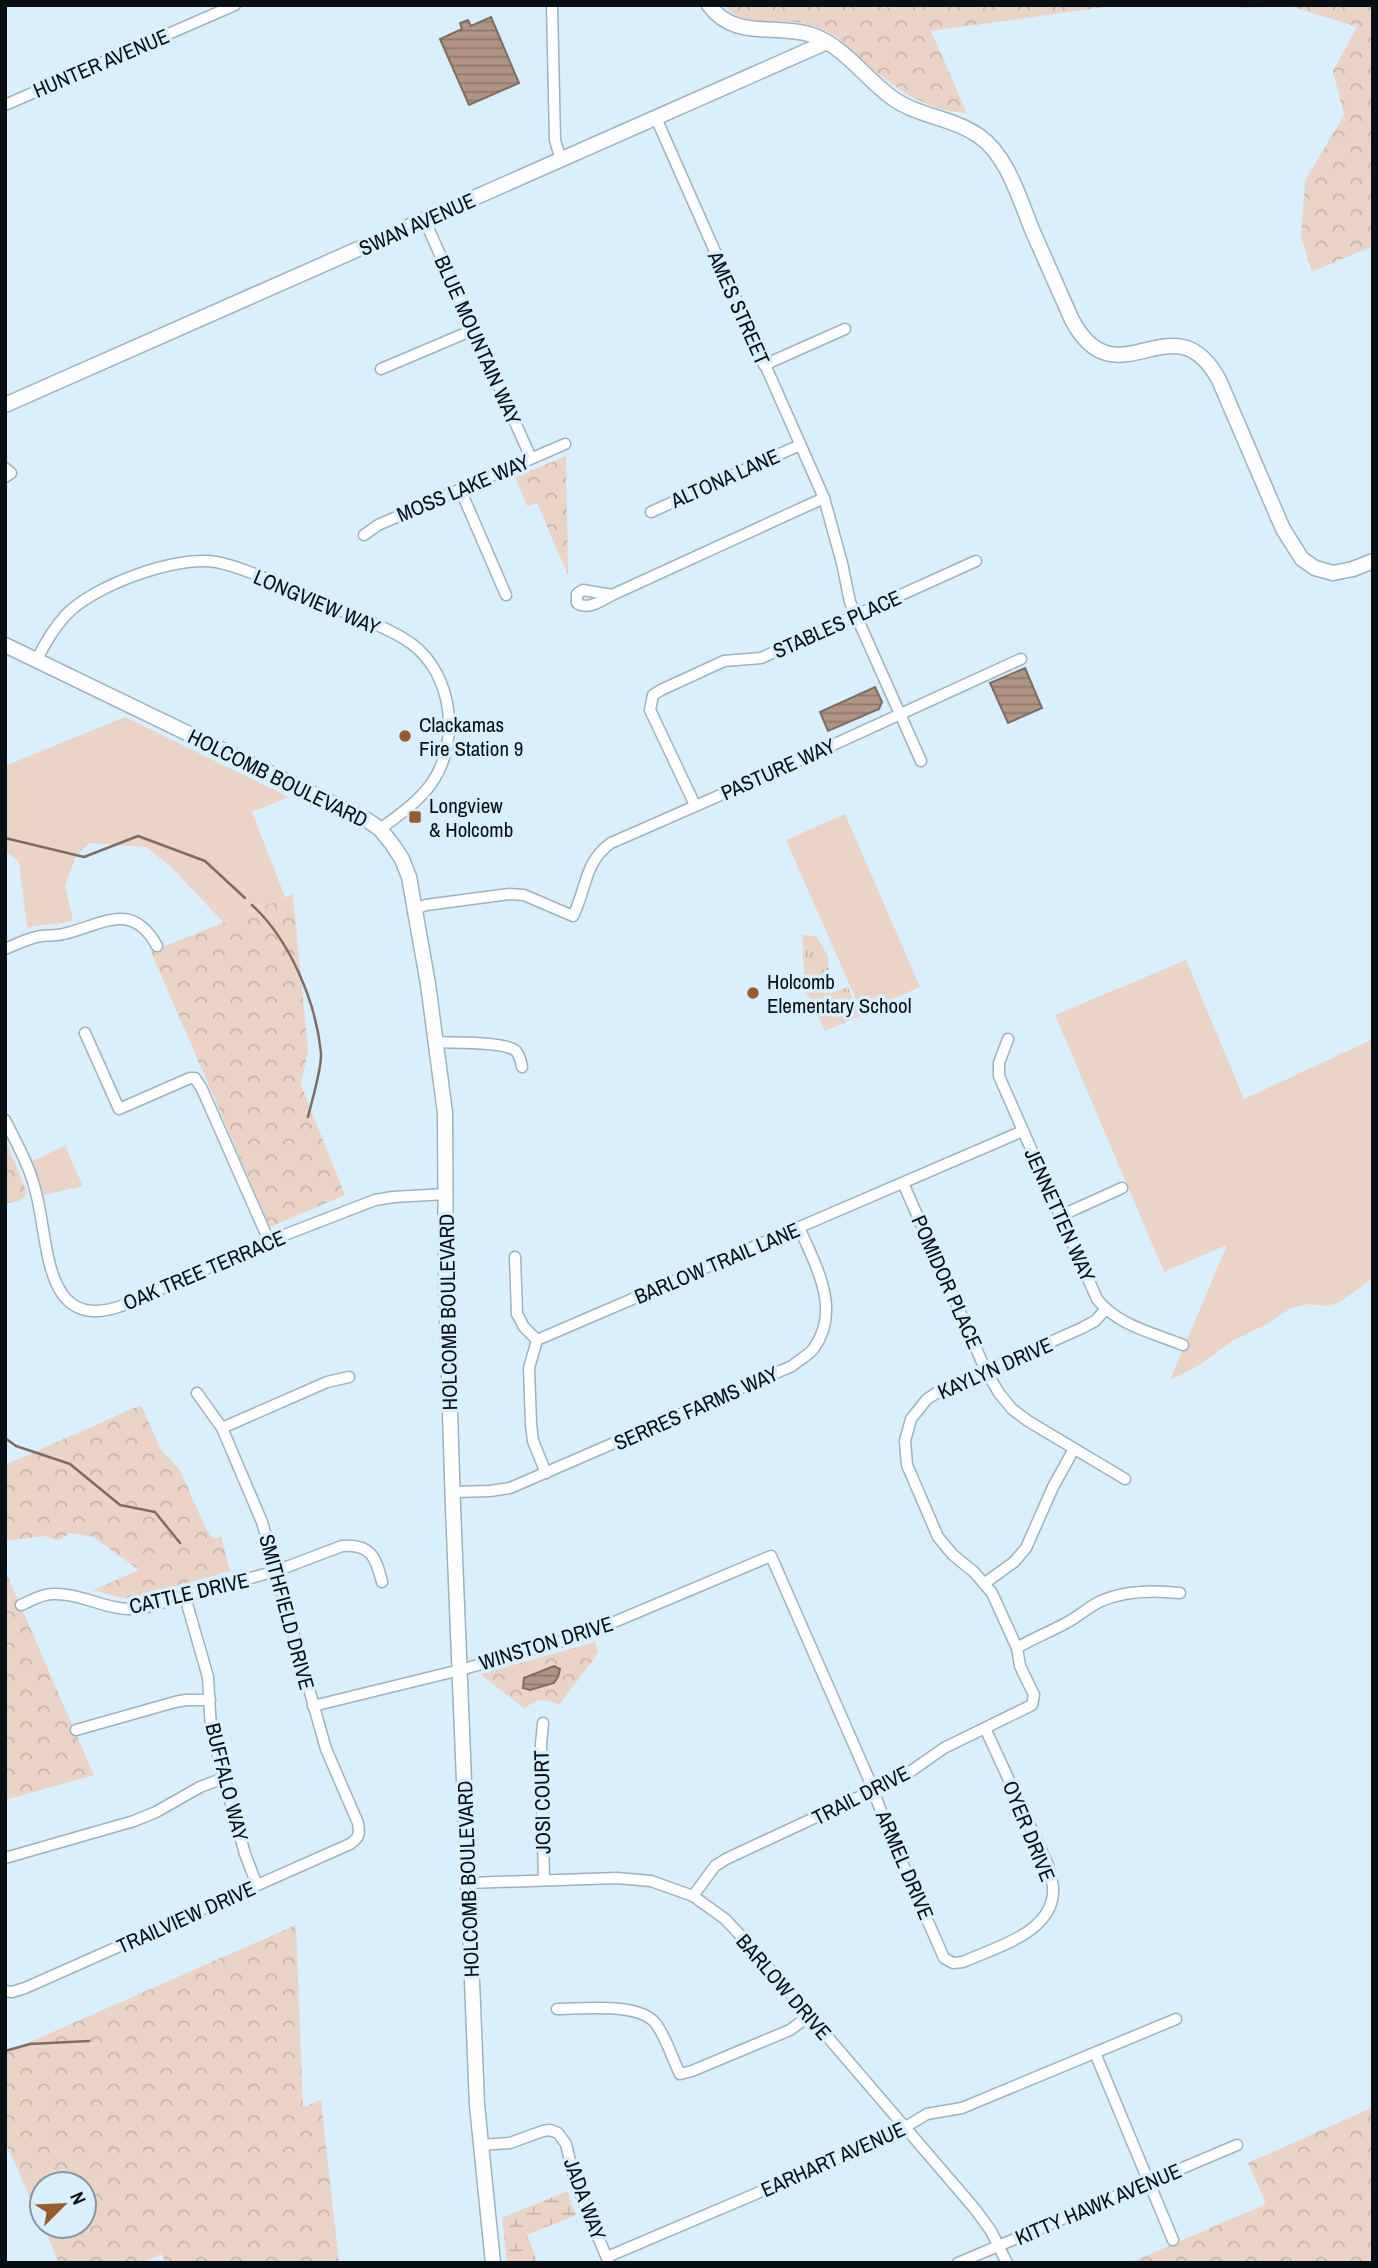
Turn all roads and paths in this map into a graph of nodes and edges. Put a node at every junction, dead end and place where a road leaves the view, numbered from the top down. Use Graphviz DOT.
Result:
graph roads {
  1 [pos="235,5"];
  2 [pos="552,5"];
  3 [pos="709,5"];
  4 [pos="827,42"];
  5 [pos="5,104"];
  6 [pos="656,118"];
  7 [pos="561,160"];
  8 [pos="425,221"];
  9 [pos="845,329"];
  10 [pos="472,330"];
  11 [pos="764,365"];
  12 [pos="381,369"];
  13 [pos="5,405"];
  14 [pos="565,444"];
  15 [pos="800,445"];
  16 [pos="531,458"];
  17 [pos="5,468"];
  18 [pos="5,477"];
  19 [pos="460,489"];
  20 [pos="824,498"];
  21 [pos="651,512"];
  22 [pos="364,534"];
  23 [pos="976,561"];
  24 [pos="1373,561"];
  25 [pos="506,595"];
  26 [pos="612,595"];
  27 [pos="856,615"];
  28 [pos="5,645"];
  29 [pos="1021,659"];
  30 [pos="36,661"];
  31 [pos="899,713"];
  32 [pos="921,761"];
  33 [pos="695,805"];
  34 [pos="380,829"];
  35 [pos="415,909"];
  36 [pos="158,946"];
  37 [pos="5,949"];
  38 [pos="85,1032"];
  39 [pos="1008,1039"];
  40 [pos="437,1042"];
  41 [pos="522,1067"];
  42 [pos="5,1120"];
  43 [pos="1023,1131"];
  44 [pos="903,1183"];
  45 [pos="1122,1188"];
  46 [pos="447,1194"];
  47 [pos="1060,1216"];
  48 [pos="799,1227"];
  49 [pos="270,1241"];
  50 [pos="514,1257"];
  51 [pos="1105,1310"];
  52 [pos="537,1340"];
  53 [pos="1183,1345"];
  54 [pos="986,1371"];
  55 [pos="349,1377"];
  56 [pos="197,1393"];
  57 [pos="222,1428"];
  58 [pos="1074,1449"];
  59 [pos="546,1473"];
  60 [pos="1125,1479"];
  61 [pos="453,1492"];
  62 [pos="771,1556"];
  63 [pos="276,1571"];
  64 [pos="382,1582"];
  65 [pos="985,1584"];
  66 [pos="1180,1593"];
  67 [pos="185,1597"];
  68 [pos="21,1605"];
  69 [pos="1017,1648"];
  70 [pos="460,1670"];
  71 [pos="1034,1699"];
  72 [pos="210,1700"];
  73 [pos="313,1706"];
  74 [pos="543,1723"];
  75 [pos="985,1728"];
  76 [pos="76,1730"];
  77 [pos="224,1778"];
  78 [pos="874,1791"];
  79 [pos="358,1838"];
  80 [pos="5,1858"];
  81 [pos="544,1880"];
  82 [pos="468,1882"];
  83 [pos="257,1885"];
  84 [pos="693,1896"];
  85 [pos="953,1963"];
  86 [pos="9,1992"];
  87 [pos="557,2009"];
  88 [pos="809,2015"];
  89 [pos="1176,2019"];
  90 [pos="1095,2053"];
  91 [pos="906,2127"];
  92 [pos="480,2145"];
  93 [pos="1237,2145"];
  94 [pos="1148,2182"];
  95 [pos="1172,2241"];
  96 [pos="999,2246"];
  97 [pos="608,2260"];
  98 [pos="493,2263"];
  99 [pos="958,2263"];
  100 [pos="1007,2263"];
  1 -- 5 [label="street, HUNTER AVENUE"];
  2 -- 7 [label="street"];
  3 -- 4 [label="street"];
  4 -- 6 [label="street, SWAN AVENUE"];
  4 -- 24 [label="street"];
  6 -- 7 [label="street, SWAN AVENUE"];
  6 -- 11 [label="street, AMES STREET"];
  7 -- 8 [label="street, SWAN AVENUE"];
  8 -- 10 [label="street, BLUE MOUNTAIN WAY"];
  8 -- 13 [label="street, SWAN AVENUE"];
  9 -- 11 [label="street"];
  10 -- 12 [label="street"];
  10 -- 16 [label="street, BLUE MOUNTAIN WAY"];
  11 -- 15 [label="street, AMES STREET"];
  14 -- 16 [label="street, MOSS LAKE WAY"];
  15 -- 20 [label="street, AMES STREET"];
  15 -- 21 [label="street, ALTONA LANE"];
  16 -- 19 [label="street, MOSS LAKE WAY"];
  17 -- 18 [label="street"];
  19 -- 22 [label="street, MOSS LAKE WAY"];
  19 -- 25 [label="street"];
  20 -- 26 [label="street"];
  20 -- 27 [label="street, AMES STREET"];
  23 -- 27 [label="street, STABLES PLACE"];
  27 -- 31 [label="street, AMES STREET"];
  27 -- 33 [label="street, STABLES PLACE"];
  28 -- 30 [label="street, HOLCOMB BOULEVARD"];
  29 -- 31 [label="street, PASTURE WAY"];
  30 -- 34 [label="street, HOLCOMB BOULEVARD"];
  30 -- 34 [label="street, LONGVIEW WAY"];
  31 -- 32 [label="street, AMES STREET"];
  31 -- 33 [label="street, PASTURE WAY"];
  33 -- 35 [label="street, PASTURE WAY"];
  34 -- 35 [label="street, HOLCOMB BOULEVARD"];
  35 -- 40 [label="street, HOLCOMB BOULEVARD"];
  36 -- 37 [label="street"];
  38 -- 49 [label="street"];
  39 -- 43 [label="street, JENNETTEN WAY"];
  40 -- 41 [label="street"];
  40 -- 46 [label="street, HOLCOMB BOULEVARD"];
  42 -- 49 [label="street, OAK TREE TERRACE"];
  43 -- 44 [label="street, BARLOW TRAIL LANE"];
  43 -- 47 [label="street, JENNETTEN WAY"];
  44 -- 48 [label="street, BARLOW TRAIL LANE"];
  44 -- 54 [label="street, POMIDOR PLACE"];
  45 -- 47 [label="street"];
  46 -- 49 [label="street, OAK TREE TERRACE"];
  46 -- 61 [label="street, HOLCOMB BOULEVARD"];
  47 -- 51 [label="street, JENNETTEN WAY"];
  48 -- 52 [label="street, BARLOW TRAIL LANE"];
  48 -- 59 [label="street, SERRES FARMS WAY"];
  50 -- 52 [label="street"];
  51 -- 53 [label="street"];
  51 -- 54 [label="street, KAYLYN DRIVE"];
  52 -- 59 [label="street"];
  54 -- 58 [label="street, POMIDOR PLACE"];
  54 -- 65 [label="street, KAYLYN DRIVE"];
  55 -- 57 [label="street"];
  56 -- 57 [label="street, SMITHFIELD DRIVE"];
  57 -- 63 [label="street, SMITHFIELD DRIVE"];
  58 -- 60 [label="street, POMIDOR PLACE"];
  58 -- 65 [label="street"];
  59 -- 61 [label="street, SERRES FARMS WAY"];
  61 -- 70 [label="street, HOLCOMB BOULEVARD"];
  62 -- 70 [label="street, WINSTON DRIVE"];
  62 -- 78 [label="street, ARMEL DRIVE"];
  63 -- 64 [label="street, CATTLE DRIVE"];
  63 -- 67 [label="street, CATTLE DRIVE"];
  63 -- 73 [label="street, SMITHFIELD DRIVE"];
  65 -- 69 [label="street, KAYLYN DRIVE"];
  66 -- 69 [label="street"];
  67 -- 68 [label="street, CATTLE DRIVE"];
  67 -- 72 [label="street, BUFFALO WAY"];
  69 -- 71 [label="street, KAYLYN DRIVE"];
  70 -- 73 [label="street, WINSTON DRIVE"];
  70 -- 82 [label="street, HOLCOMB BOULEVARD"];
  71 -- 75 [label="street, TRAIL DRIVE"];
  72 -- 76 [label="street"];
  72 -- 77 [label="street, BUFFALO WAY"];
  73 -- 79 [label="street, SMITHFIELD DRIVE"];
  74 -- 81 [label="street, JOSI COURT"];
  75 -- 78 [label="street, TRAIL DRIVE"];
  75 -- 85 [label="street, OYER DRIVE"];
  77 -- 80 [label="street"];
  77 -- 83 [label="street, BUFFALO WAY"];
  78 -- 84 [label="street, TRAIL DRIVE"];
  78 -- 85 [label="street, ARMEL DRIVE"];
  79 -- 83 [label="street, TRAILVIEW DRIVE"];
  81 -- 82 [label="street, BARLOW DRIVE"];
  81 -- 84 [label="street, BARLOW DRIVE"];
  82 -- 92 [label="street, HOLCOMB BOULEVARD"];
  83 -- 86 [label="street, TRAILVIEW DRIVE"];
  84 -- 88 [label="street, BARLOW DRIVE"];
  87 -- 88 [label="street"];
  88 -- 91 [label="street, BARLOW DRIVE"];
  89 -- 90 [label="street, EARHART AVENUE"];
  90 -- 91 [label="street, EARHART AVENUE"];
  90 -- 94 [label="street"];
  91 -- 96 [label="street, BARLOW DRIVE"];
  91 -- 97 [label="street, EARHART AVENUE"];
  92 -- 97 [label="street, JADA WAY"];
  92 -- 98 [label="street, HOLCOMB BOULEVARD"];
  93 -- 94 [label="street, KITTY HAWK AVENUE"];
  94 -- 95 [label="street"];
  94 -- 96 [label="street, KITTY HAWK AVENUE"];
  96 -- 99 [label="street, KITTY HAWK AVENUE"];
  96 -- 100 [label="street, BARLOW DRIVE"];
}
